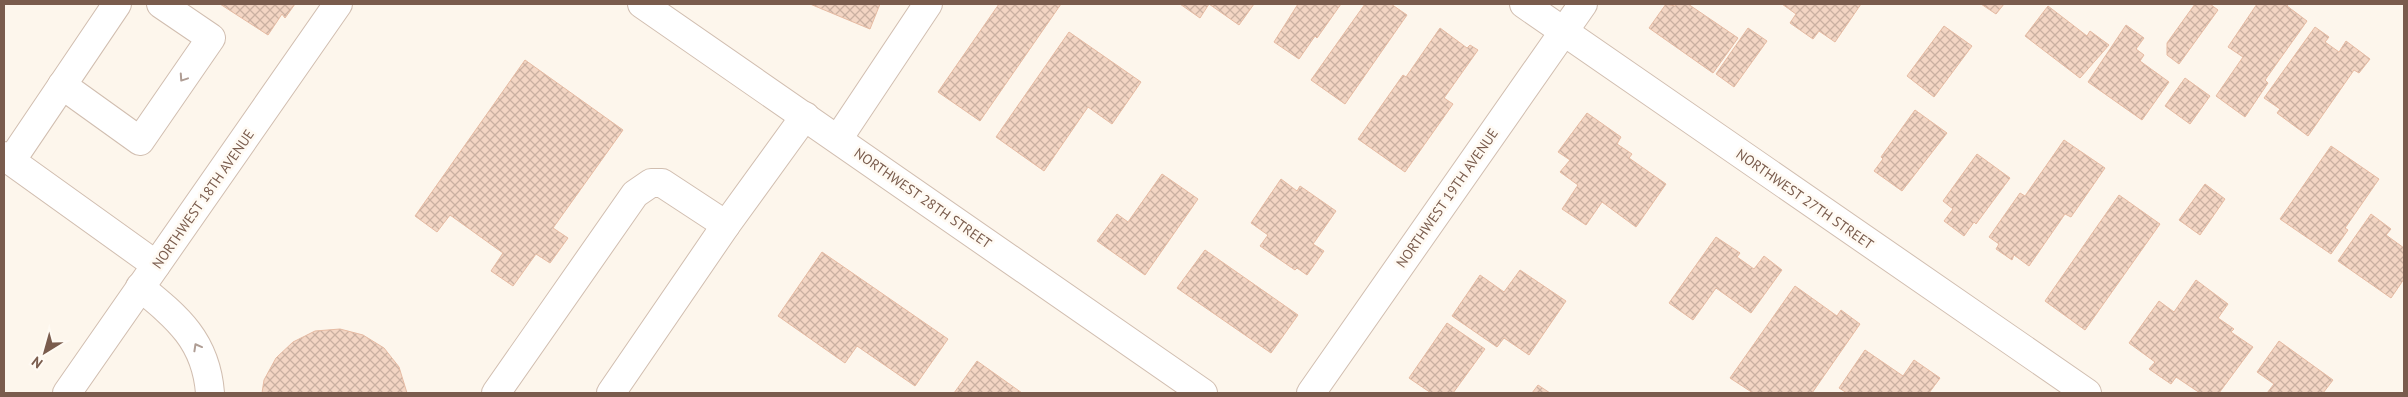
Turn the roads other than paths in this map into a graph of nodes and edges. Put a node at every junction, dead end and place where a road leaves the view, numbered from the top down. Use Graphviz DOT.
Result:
graph roads {
  1 [pos="117,4"];
  2 [pos="162,4"];
  3 [pos="338,4"];
  4 [pos="642,4"];
  5 [pos="928,4"];
  6 [pos="1524,4"];
  7 [pos="1583,4"];
  8 [pos="1563,32"];
  9 [pos="62,85"];
  10 [pos="805,116"];
  11 [pos="838,139"];
  12 [pos="7,159"];
  13 [pos="726,226"];
  14 [pos="156,265"];
  15 [pos="140,287"];
  16 [pos="66,393"];
  17 [pos="210,393"];
  18 [pos="496,393"];
  19 [pos="611,393"];
  20 [pos="1203,393"];
  21 [pos="1311,393"];
  22 [pos="2087,393"];
  1 -- 9 [label="street"];
  2 -- 9 [label="street, one-way"];
  3 -- 14 [label="street, NORTHWEST 18TH AVENUE"];
  4 -- 10 [label="street, NORTHWEST 28TH STREET"];
  5 -- 11 [label="street"];
  6 -- 8 [label="street, NORTHWEST 27TH STREET"];
  7 -- 8 [label="street, NORTHWEST 19TH AVENUE"];
  8 -- 21 [label="street, NORTHWEST 19TH AVENUE"];
  8 -- 22 [label="street, NORTHWEST 27TH STREET"];
  9 -- 12 [label="street"];
  10 -- 11 [label="street, NORTHWEST 28TH STREET"];
  10 -- 13 [label="street"];
  11 -- 20 [label="street, NORTHWEST 28TH STREET"];
  12 -- 14 [label="street"];
  13 -- 18 [label="street"];
  13 -- 19 [label="street"];
  14 -- 15 [label="street, NORTHWEST 18TH AVENUE"];
  15 -- 16 [label="street, NORTHWEST 18TH AVENUE"];
  17 -- 15 [label="street, one-way"];
}
